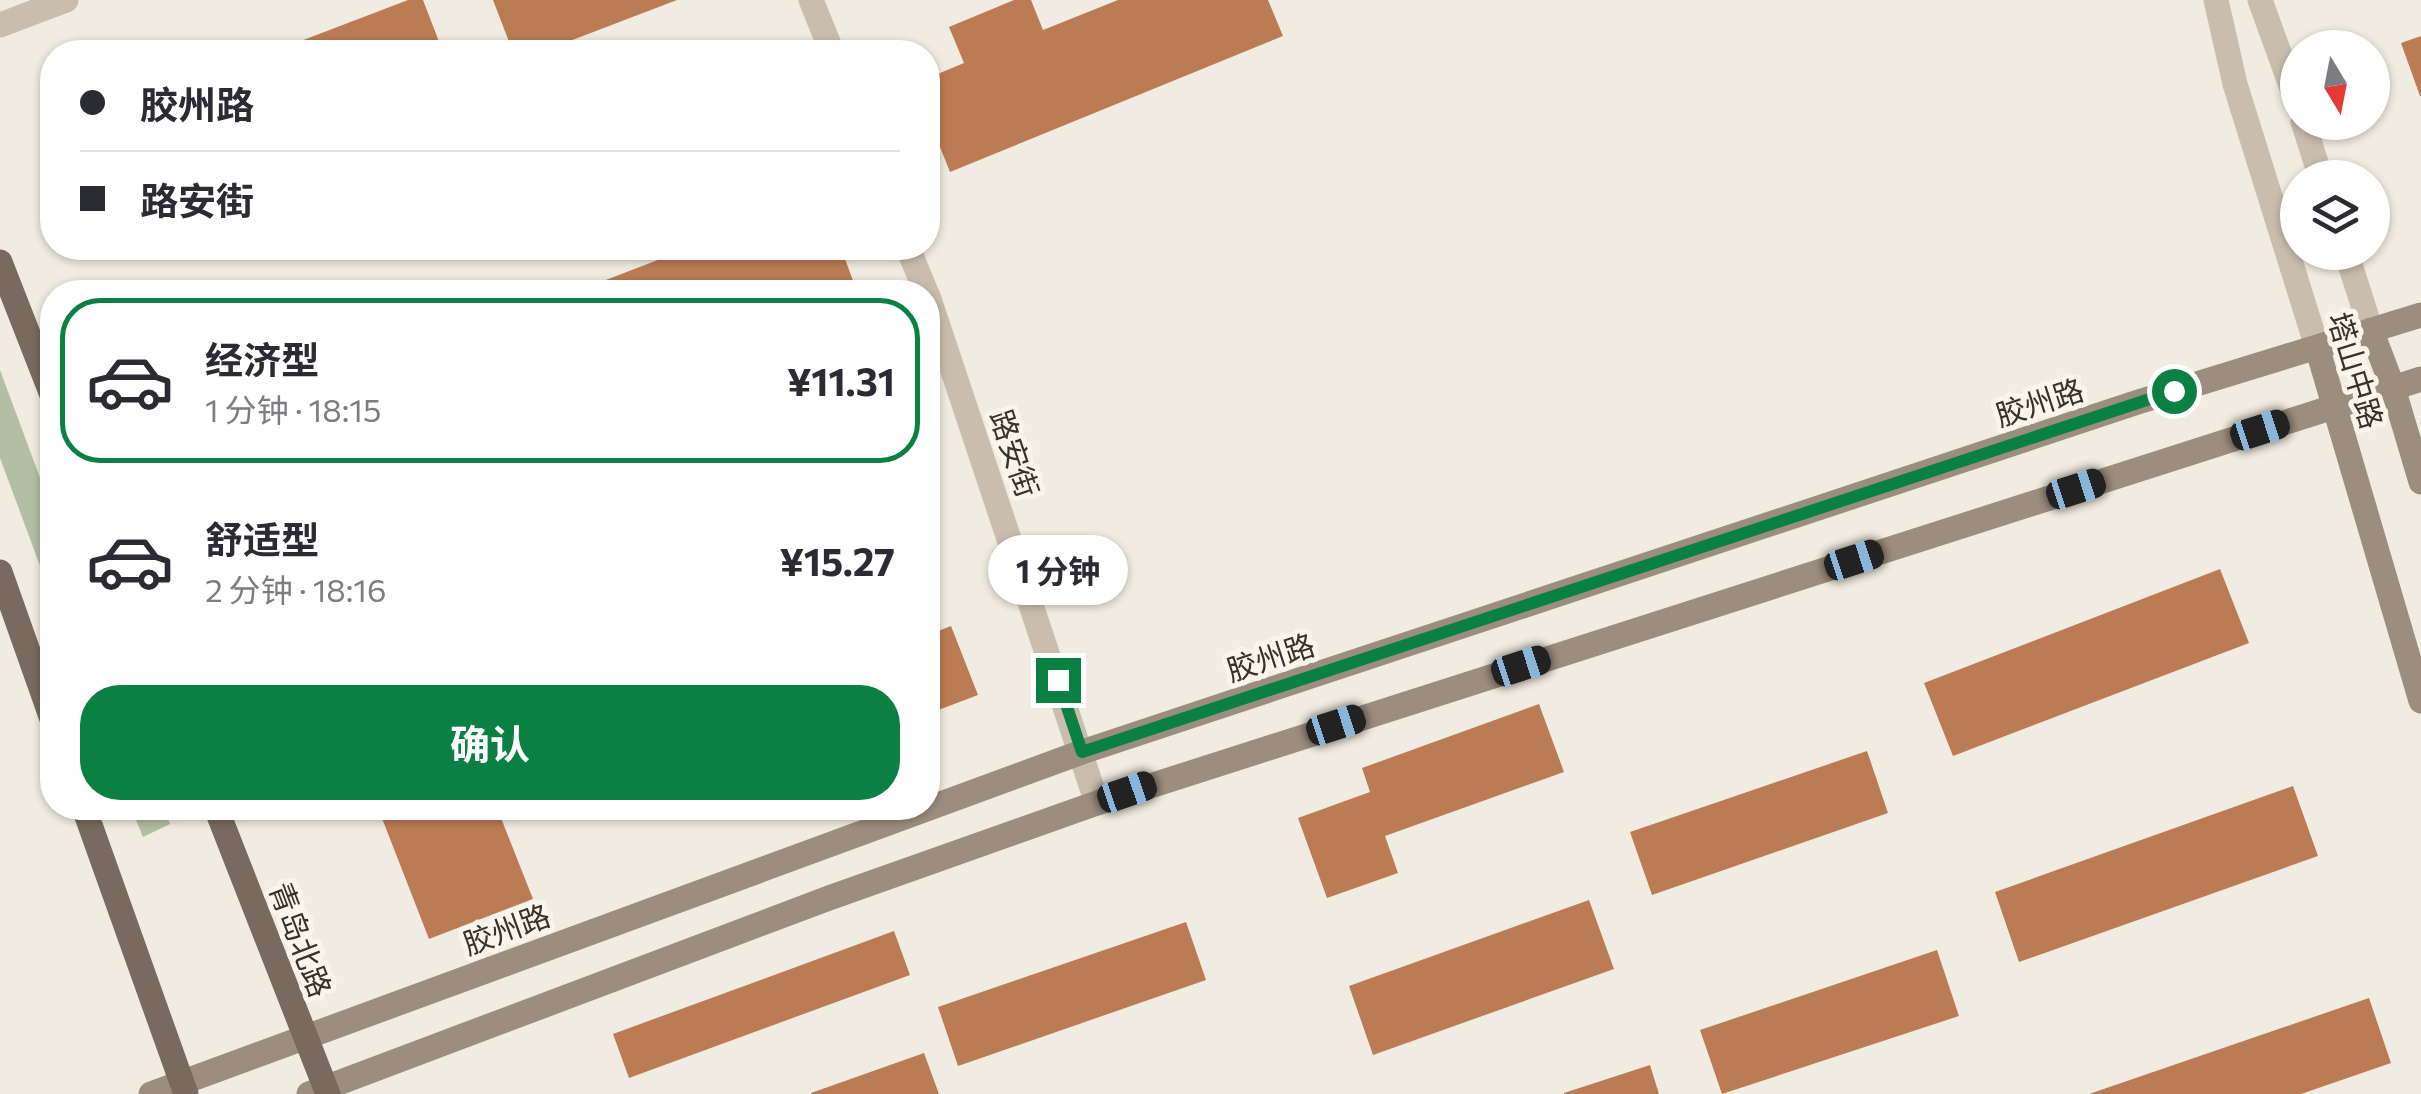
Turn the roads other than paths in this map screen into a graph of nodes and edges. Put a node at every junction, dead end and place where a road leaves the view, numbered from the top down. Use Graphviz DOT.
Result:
graph roads {
  1 [pos="66,0"];
  2 [pos="811,0"];
  3 [pos="2216,0"];
  4 [pos="2260,0"];
  5 [pos="0,25"];
  6 [pos="827,40"];
  7 [pos="2280,55"];
  8 [pos="0,262"];
  9 [pos="2352,270"];
  10 [pos="2421,314"];
  11 [pos="2371,330"];
  12 [pos="940,332"];
  13 [pos="2317,348"];
  14 [pos="40,364"];
  15 [pos="2421,380"];
  16 [pos="2393,388"];
  17 [pos="2334,407"];
  18 [pos="2421,482"];
  19 [pos="0,572"];
  20 [pos="40,685"];
  21 [pos="2421,701"];
  22 [pos="1082,752"];
  23 [pos="1096,803"];
  24 [pos="940,804"];
  25 [pos="88,820"];
  26 [pos="221,820"];
  27 [pos="896,820"];
  28 [pos="305,1036"];
  29 [pos="184,1088"];
  30 [pos="321,1092"];
  31 [pos="151,1094"];
  1 -- 5 [label="street"];
  2 -- 6 [label="street"];
  3 -- 13 [label="street, 塔山中路"];
  4 -- 7 [label="street"];
  8 -- 14 [label="main road"];
  9 -- 11 [label="street, 塔山中路"];
  10 -- 11 [label="main road, 胶州路"];
  11 -- 13 [label="main road, 胶州路"];
  11 -- 16 [label="main road, 塔山中路"];
  12 -- 22 [label="street, 路安街"];
  13 -- 17 [label="main road, 塔山中路"];
  13 -- 22 [label="main road, 胶州路"];
  15 -- 16 [label="main road"];
  16 -- 17 [label="main road"];
  16 -- 18 [label="main road, 塔山中路"];
  17 -- 21 [label="main road, 塔山中路"];
  17 -- 23 [label="main road"];
  19 -- 20 [label="main road"];
  22 -- 23 [label="street, 路安街"];
  22 -- 24 [label="main road, 胶州路"];
  23 -- 30 [label="main road"];
  25 -- 29 [label="main road"];
  26 -- 28 [label="main road, 青岛北路"];
  27 -- 28 [label="main road, 胶州路"];
  28 -- 29 [label="main road, 胶州路"];
  28 -- 30 [label="main road, 青岛北路"];
  29 -- 31 [label="main road, 胶州路"];
}
